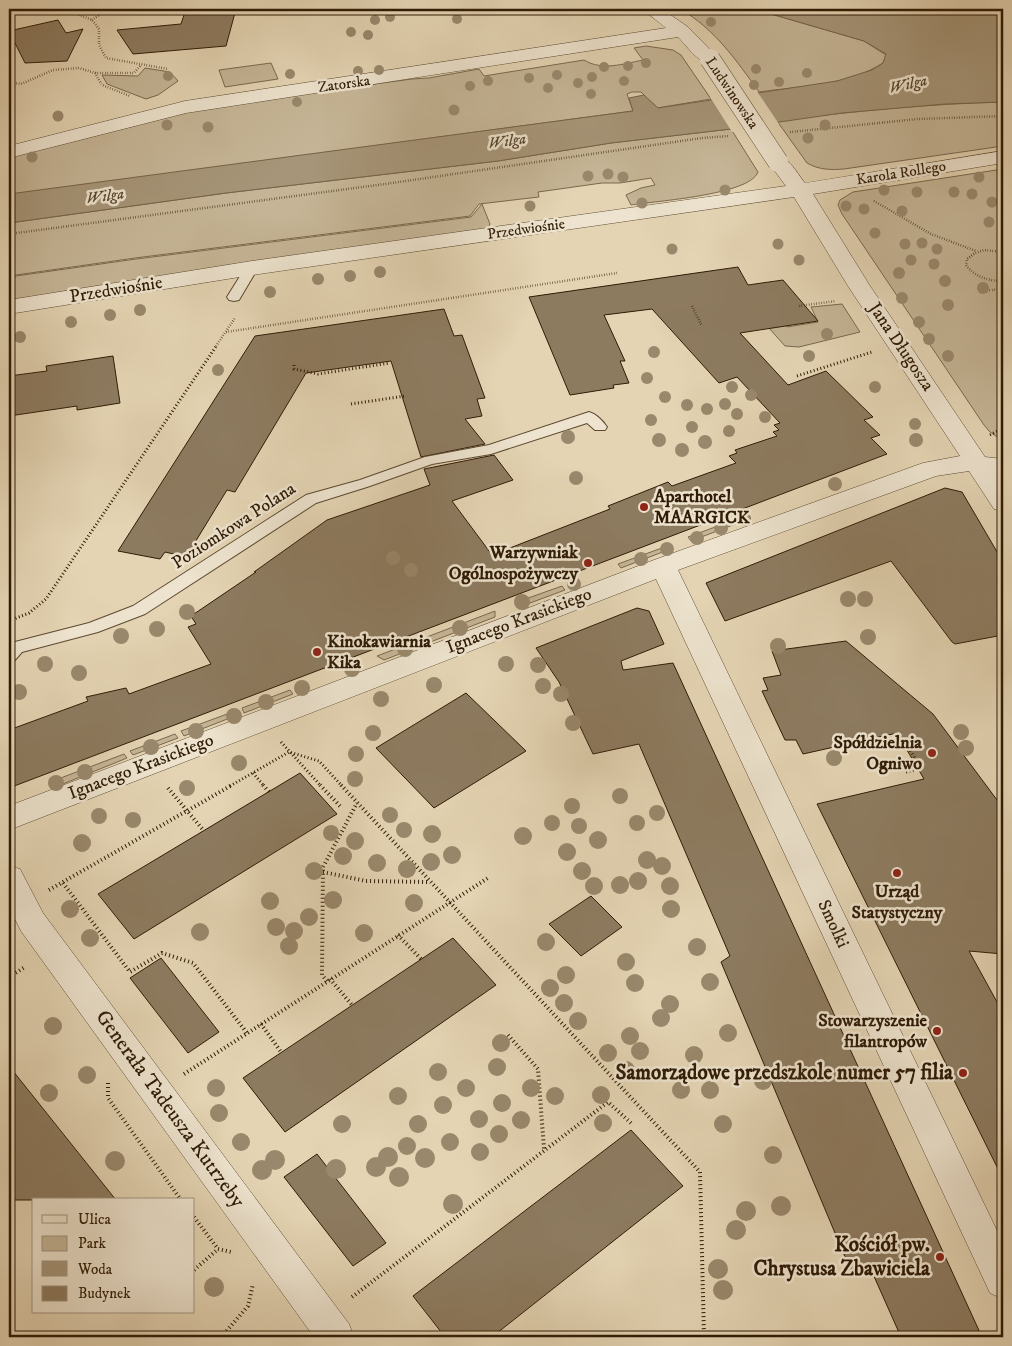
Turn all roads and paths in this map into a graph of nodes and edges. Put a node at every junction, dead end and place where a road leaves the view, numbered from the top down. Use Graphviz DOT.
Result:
graph roads {
  1 [pos="65,9"];
  2 [pos="108,9"];
  3 [pos="651,9"];
  4 [pos="92,20"];
  5 [pos="682,31"];
  6 [pos="141,65"];
  7 [pos="168,69"];
  8 [pos="95,73"];
  9 [pos="9,82"];
  10 [pos="138,99"];
  11 [pos="1003,116"];
  12 [pos="788,132"];
  13 [pos="731,136"];
  14 [pos="9,152"];
  15 [pos="1003,157"];
  16 [pos="800,190"];
  17 [pos="877,203"];
  18 [pos="9,234"];
  19 [pos="1003,242"];
  20 [pos="999,251"];
  21 [pos="976,252"];
  22 [pos="1003,252"];
  23 [pos="252,268"];
  24 [pos="617,273"];
  25 [pos="1003,281"];
  26 [pos="1003,289"];
  27 [pos="982,291"];
  28 [pos="234,296"];
  29 [pos="844,300"];
  30 [pos="692,306"];
  31 [pos="800,306"];
  32 [pos="9,307"];
  33 [pos="702,326"];
  34 [pos="878,351"];
  35 [pos="390,363"];
  36 [pos="294,365"];
  37 [pos="797,376"];
  38 [pos="405,396"];
  39 [pos="351,404"];
  40 [pos="600,427"];
  41 [pos="1003,428"];
  42 [pos="988,437"];
  43 [pos="978,464"];
  44 [pos="1003,467"];
  45 [pos="1003,503"];
  46 [pos="663,566"];
  47 [pos="9,621"];
  48 [pos="9,656"];
  49 [pos="908,740"];
  50 [pos="289,752"];
  51 [pos="906,772"];
  52 [pos="253,773"];
  53 [pos="165,785"];
  54 [pos="269,792"];
  55 [pos="358,803"];
  56 [pos="340,806"];
  57 [pos="187,811"];
  58 [pos="9,818"];
  59 [pos="204,831"];
  60 [pos="322,872"];
  61 [pos="9,878"];
  62 [pos="488,878"];
  63 [pos="430,882"];
  64 [pos="62,883"];
  65 [pos="43,893"];
  66 [pos="449,901"];
  67 [pos="398,935"];
  68 [pos="421,959"];
  69 [pos="31,963"];
  70 [pos="9,977"];
  71 [pos="328,980"];
  72 [pos="352,1005"];
  73 [pos="261,1024"];
  74 [pos="247,1033"];
  75 [pos="508,1035"];
  76 [pos="281,1052"];
  77 [pos="176,1079"];
  78 [pos="631,1124"];
  79 [pos="544,1150"];
  80 [pos="195,1218"];
  81 [pos="218,1250"];
  82 [pos="233,1252"];
  83 [pos="195,1269"];
  84 [pos="252,1281"];
  85 [pos="1003,1281"];
  86 [pos="345,1302"];
  87 [pos="224,1334"];
  88 [pos="336,1337"];
  89 [pos="704,1337"];
  1 -- 4 [label="path"];
  2 -- 4 [label="path"];
  3 -- 5 [label="street, Ludwinowska"];
  4 -- 6 [label="path"];
  5 -- 14 [label="street, Zatorska"];
  5 -- 16 [label="street, Ludwinowska, bridge"];
  6 -- 7 [label="path"];
  6 -- 8 [label="path"];
  8 -- 9 [label="path"];
  8 -- 10 [label="path"];
  11 -- 12 [label="path"];
  13 -- 18 [label="path"];
  15 -- 16 [label="street, Karola Rollego"];
  16 -- 23 [label="street, Przedwiośnie"];
  16 -- 43 [label="street, Jana Długosza"];
  17 -- 21 [label="path"];
  19 -- 20 [label="path"];
  20 -- 21 [label="path"];
  20 -- 22 [label="path"];
  21 -- 25 [label="path"];
  23 -- 28 [label="lane"];
  23 -- 32 [label="street, Przedwiośnie"];
  24 -- 47 [label="path"];
  26 -- 27 [label="path"];
  29 -- 31 [label="path"];
  30 -- 33 [label="path"];
  34 -- 37 [label="path"];
  35 -- 36 [label="path"];
  38 -- 39 [label="path"];
  40 -- 48 [label="lane, Poziomkowa Polana"];
  41 -- 42 [label="path"];
  43 -- 44 [label="street, Ignacego Krasickiego"];
  43 -- 45 [label="street, Jana Długosza"];
  43 -- 46 [label="street, Ignacego Krasickiego"];
  46 -- 58 [label="street, Ignacego Krasickiego"];
  46 -- 85 [label="street, Smolki"];
  49 -- 51 [label="path"];
  50 -- 52 [label="path"];
  50 -- 55 [label="path"];
  50 -- 56 [label="path"];
  52 -- 54 [label="path"];
  52 -- 57 [label="path"];
  53 -- 57 [label="path"];
  55 -- 60 [label="path"];
  55 -- 63 [label="path"];
  57 -- 59 [label="path"];
  57 -- 64 [label="path"];
  60 -- 63 [label="path"];
  60 -- 71 [label="path"];
  61 -- 88 [label="street, Generała Tadeusza Kutrzeby"];
  62 -- 66 [label="path"];
  63 -- 66 [label="path"];
  64 -- 65 [label="path"];
  64 -- 74 [label="path"];
  66 -- 67 [label="path"];
  66 -- 89 [label="path"];
  67 -- 68 [label="path"];
  67 -- 71 [label="path"];
  69 -- 70 [label="path"];
  71 -- 72 [label="path"];
  71 -- 73 [label="path"];
  73 -- 74 [label="path"];
  73 -- 76 [label="path"];
  74 -- 77 [label="path"];
  75 -- 79 [label="path"];
  78 -- 79 [label="path"];
  79 -- 86 [label="path"];
  80 -- 81 [label="path"];
  81 -- 82 [label="path"];
  81 -- 83 [label="path"];
  84 -- 87 [label="path"];
}
